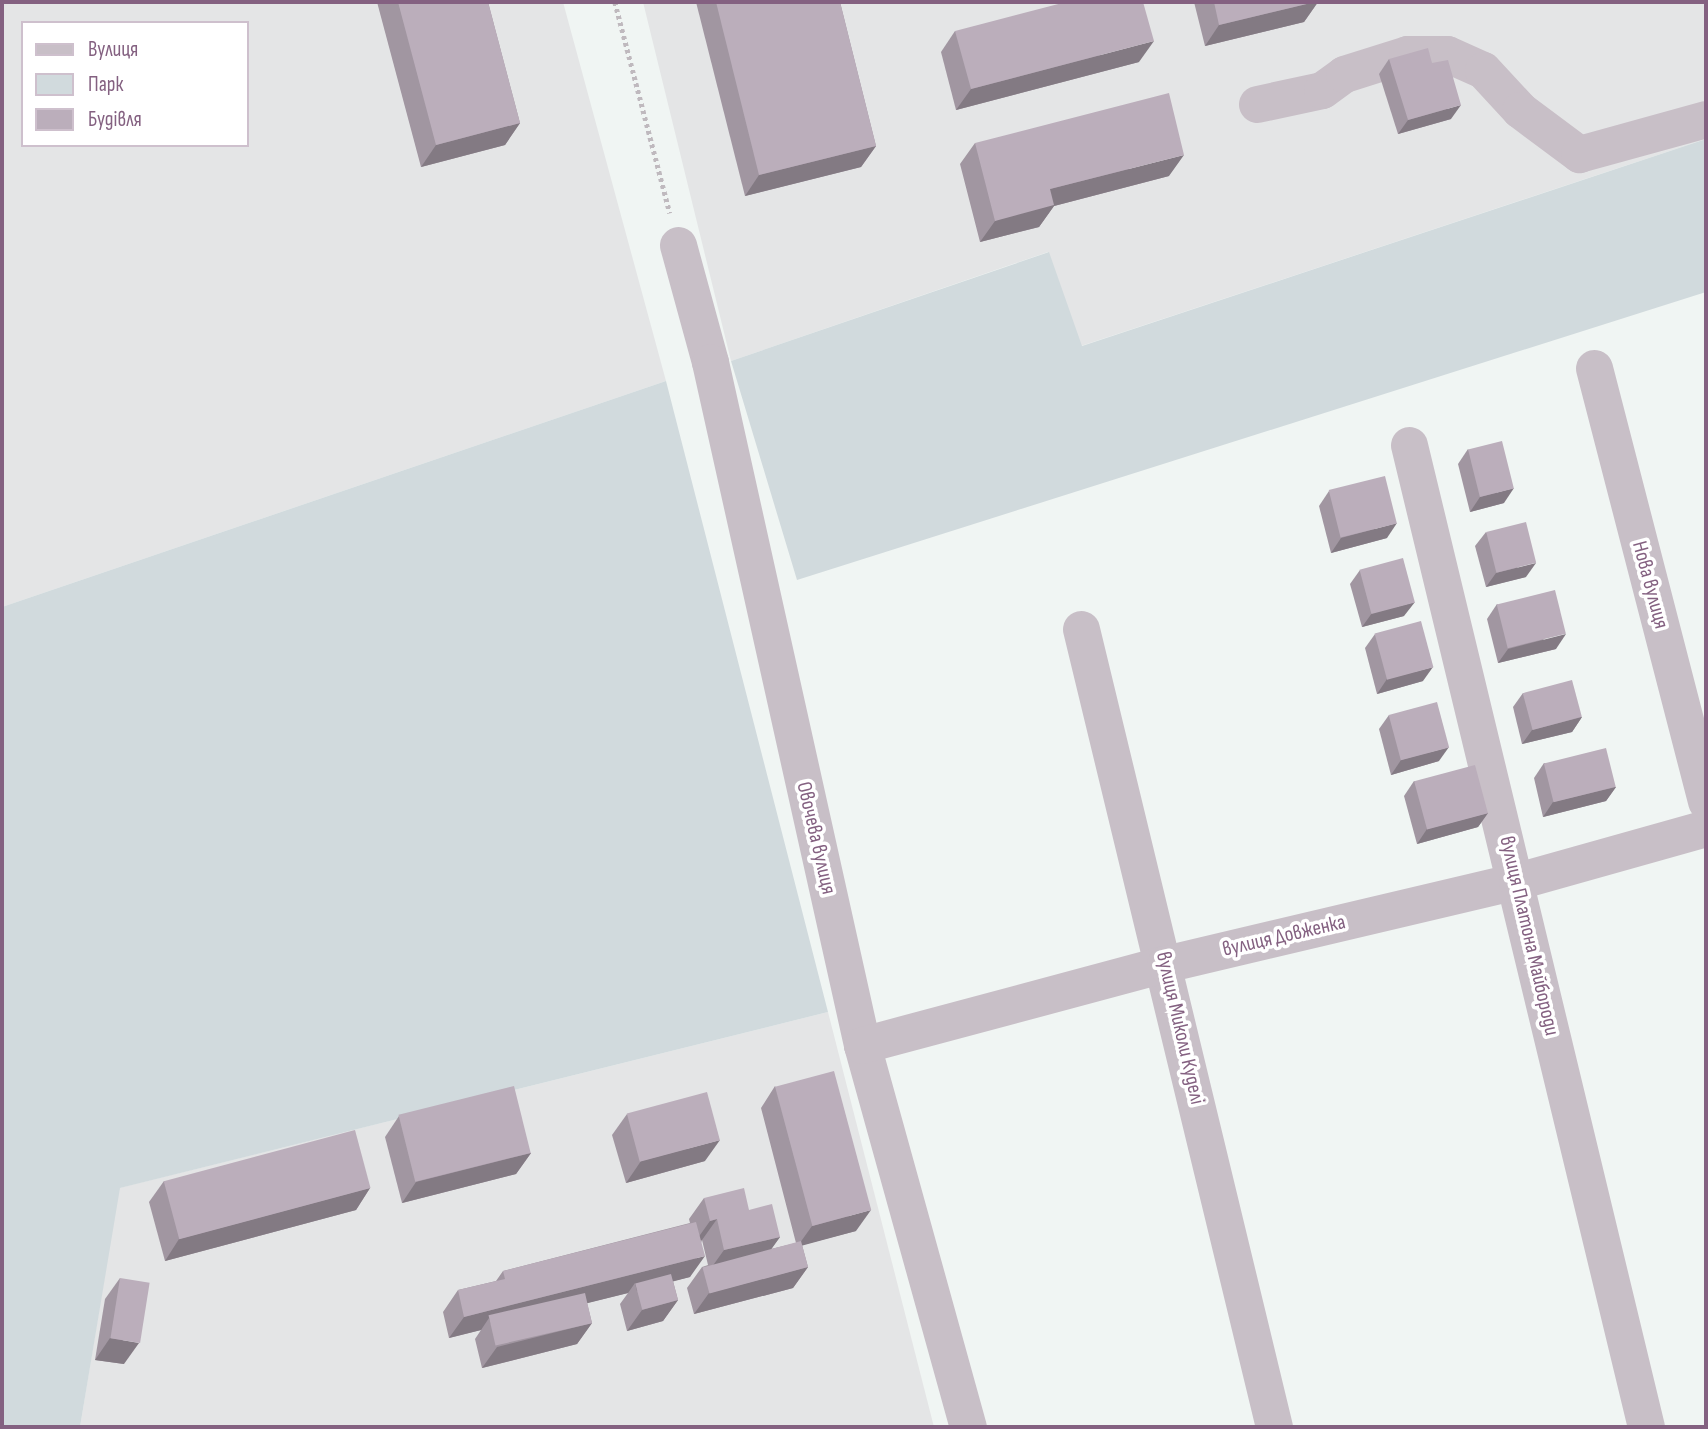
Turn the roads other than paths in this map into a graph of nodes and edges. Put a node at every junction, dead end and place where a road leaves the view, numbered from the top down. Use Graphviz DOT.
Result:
graph roads {
  1 [pos="1257,104"];
  2 [pos="1706,119"];
  3 [pos="678,245"];
  4 [pos="1594,368"];
  5 [pos="1409,445"];
  6 [pos="1082,629"];
  7 [pos="1706,802"];
  8 [pos="1706,828"];
  9 [pos="1517,881"];
  10 [pos="1165,964"];
  11 [pos="862,1045"];
  12 [pos="968,1427"];
  13 [pos="1274,1427"];
  14 [pos="1646,1427"];
  1 -- 2 [label="street"];
  3 -- 11 [label="street, Овочева вулиця"];
  4 -- 7 [label="street, Нова вулиця"];
  5 -- 9 [label="street, вулиця Платона Майбороди"];
  6 -- 10 [label="street, вулиця Миколи Куделі"];
  8 -- 9 [label="street, вулиця Довженка"];
  9 -- 10 [label="street, вулиця Довженка"];
  9 -- 14 [label="street, вулиця Платона Майбороди"];
  10 -- 11 [label="street, вулиця Довженка"];
  10 -- 13 [label="street, вулиця Миколи Куделі"];
  11 -- 12 [label="street, Овочева вулиця"];
}
